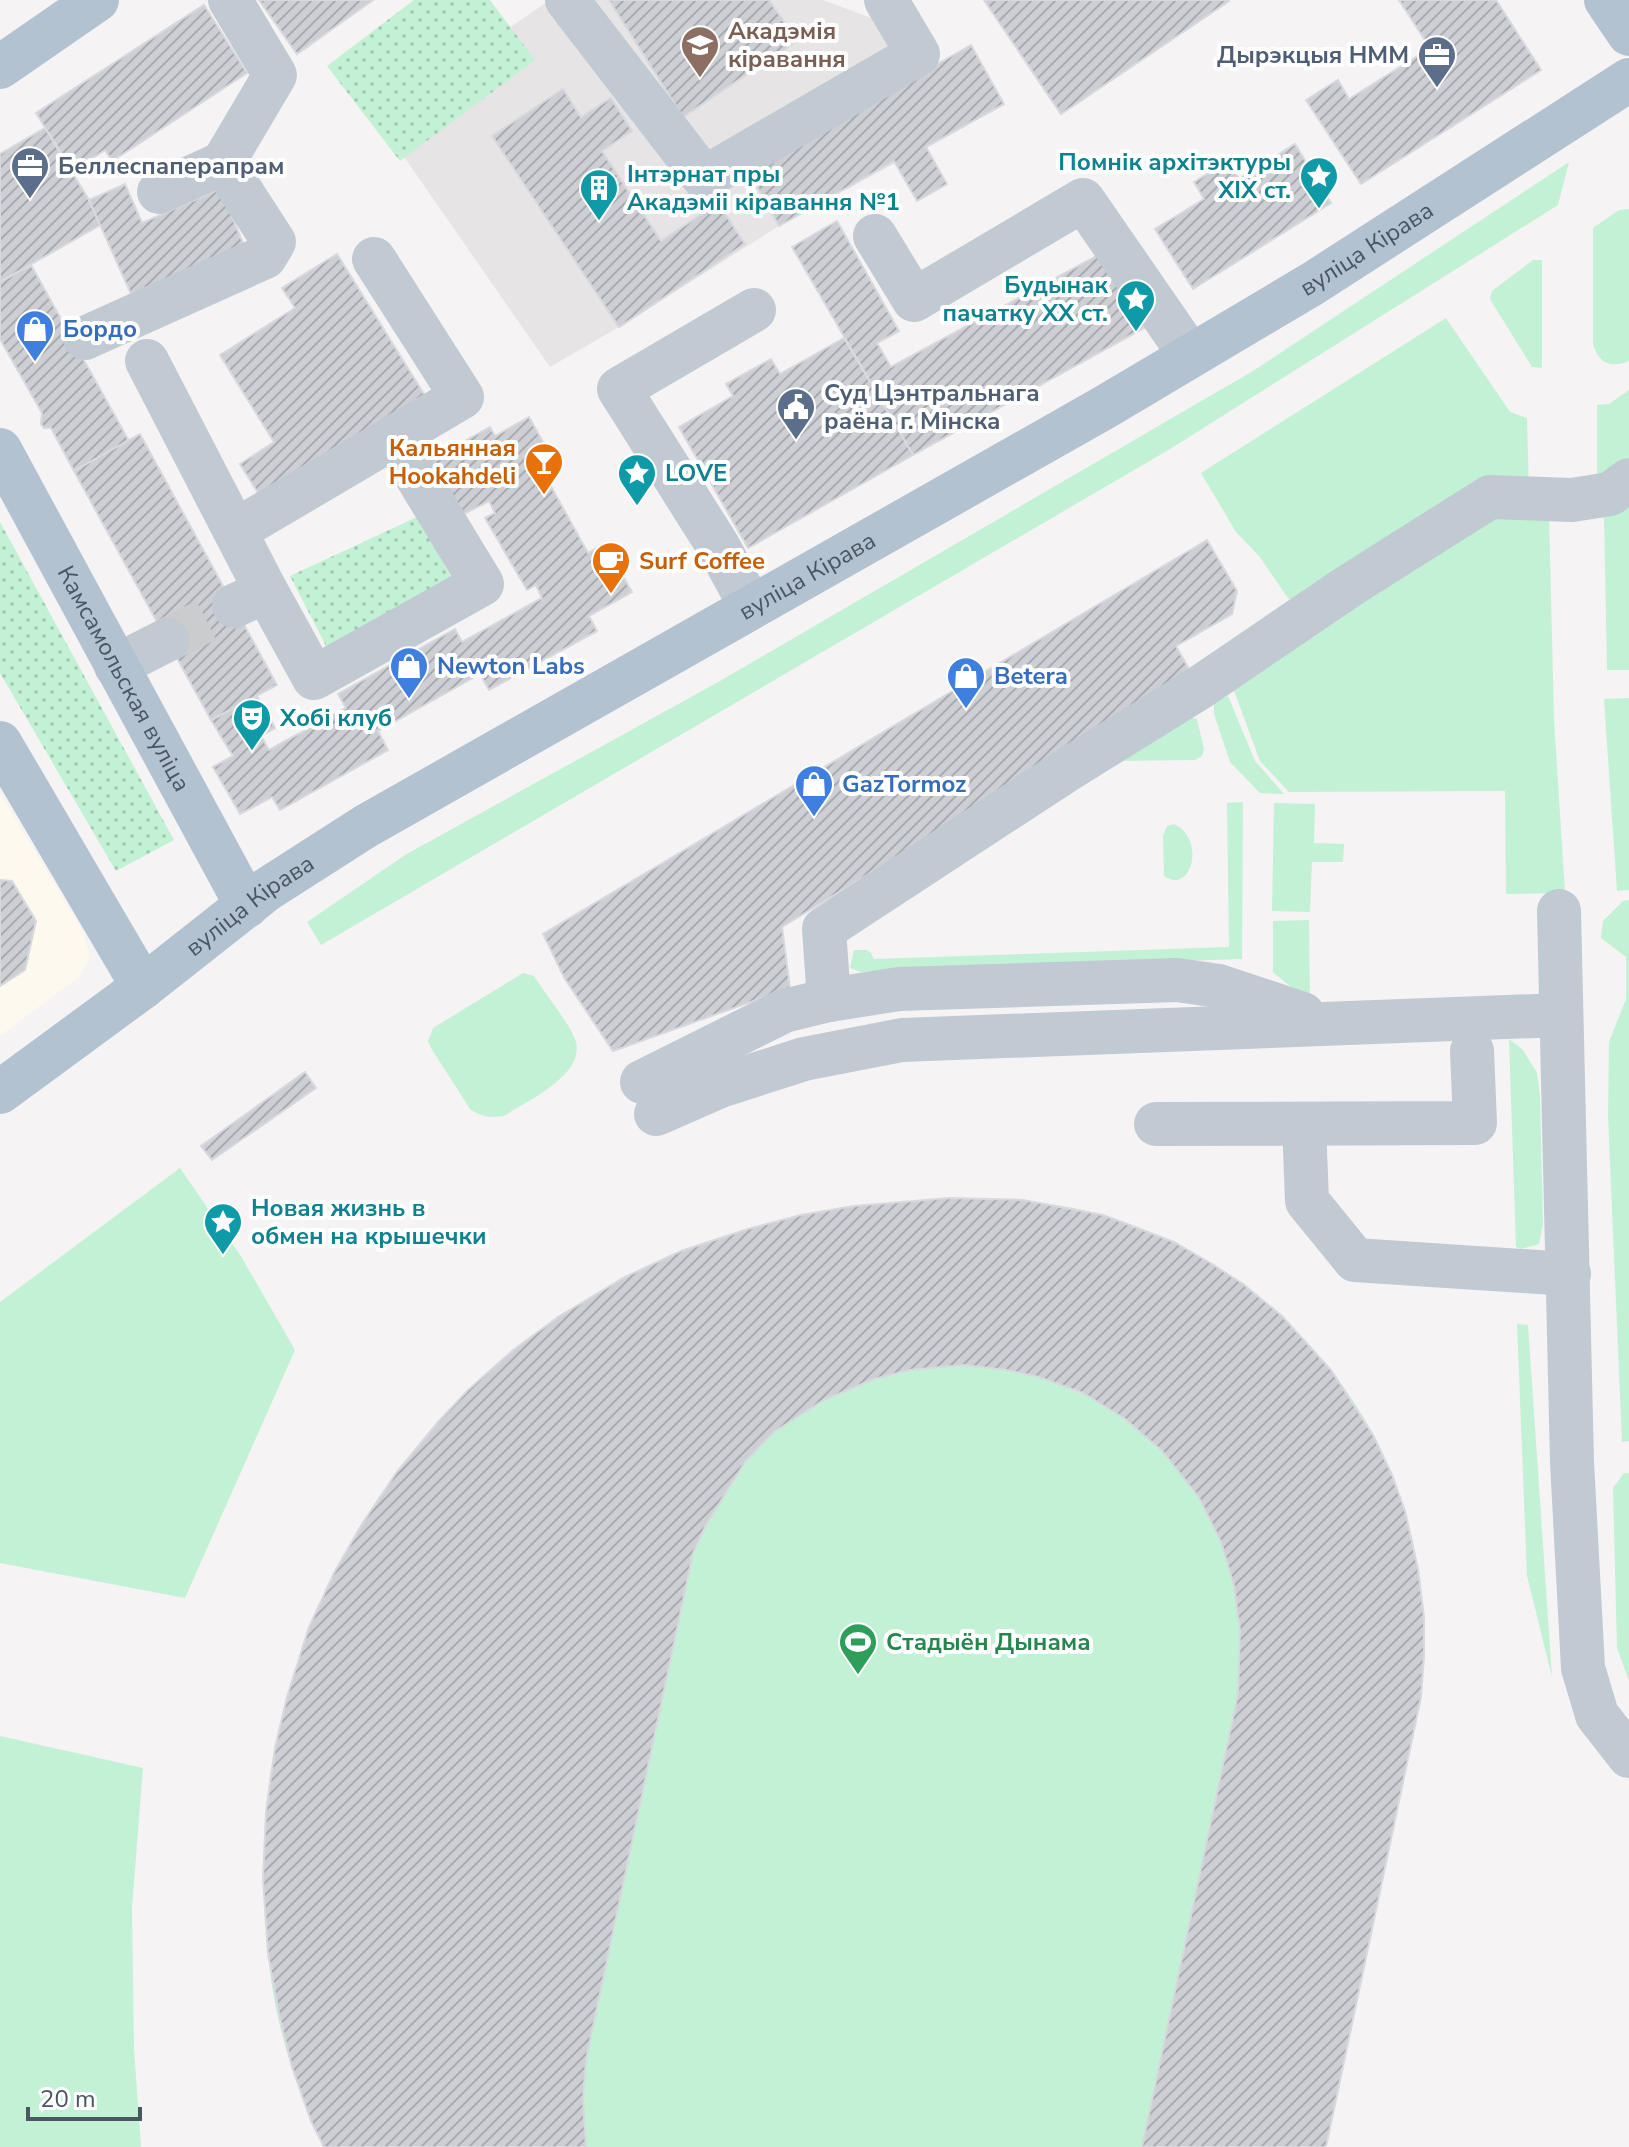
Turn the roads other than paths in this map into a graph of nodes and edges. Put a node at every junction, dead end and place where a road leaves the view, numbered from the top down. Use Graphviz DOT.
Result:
graph roads {
  1 [pos="97,0"];
  2 [pos="230,0"];
  3 [pos="567,0"];
  4 [pos="886,0"];
  5 [pos="1606,0"];
  6 [pos="1629,34"];
  7 [pos="0,67"];
  8 [pos="1629,80"];
  9 [pos="223,163"];
  10 [pos="159,192"];
  11 [pos="875,236"];
  12 [pos="374,259"];
  13 [pos="754,310"];
  14 [pos="85,338"];
  15 [pos="1190,355"];
  16 [pos="147,361"];
  17 [pos="394,439"];
  18 [pos="0,450"];
  19 [pos="1629,480"];
  20 [pos="235,531"];
  21 [pos="751,607"];
  22 [pos="167,640"];
  23 [pos="116,666"];
  24 [pos="0,743"];
  25 [pos="247,906"];
  26 [pos="1559,911"];
  27 [pos="143,987"];
  28 [pos="829,1000"];
  29 [pos="1561,1015"];
  30 [pos="1328,1023"];
  31 [pos="1472,1051"];
  32 [pos="0,1092"];
  33 [pos="1156,1124"];
  34 [pos="1304,1124"];
  35 [pos="1569,1274"];
  36 [pos="1629,1756"];
  1 -- 7 [label="main road"];
  2 -- 9 [label="lane"];
  3 -- 4 [label="lane"];
  5 -- 6 [label="main road"];
  8 -- 15 [label="main road, вуліца Кірава"];
  9 -- 10 [label="lane"];
  9 -- 14 [label="lane"];
  11 -- 15 [label="lane"];
  12 -- 17 [label="lane"];
  13 -- 21 [label="lane"];
  15 -- 21 [label="main road, вуліца Кірава"];
  16 -- 20 [label="lane"];
  17 -- 20 [label="lane"];
  17 -- 20 [label="lane"];
  18 -- 23 [label="main road, Камсамольская вуліца"];
  19 -- 28 [label="lane"];
  21 -- 25 [label="main road, вуліца Кірава"];
  22 -- 23 [label="lane"];
  23 -- 25 [label="main road, Камсамольская вуліца"];
  24 -- 27 [label="main road"];
  25 -- 27 [label="main road, вуліца Кірава"];
  26 -- 29 [label="lane"];
  27 -- 32 [label="main road, вуліца Кірава"];
  28 -- 30 [label="lane"];
  28 -- 30 [label="lane"];
  29 -- 30 [label="lane"];
  29 -- 35 [label="lane"];
  31 -- 34 [label="lane"];
  33 -- 34 [label="lane"];
  34 -- 35 [label="lane"];
  35 -- 36 [label="lane"];
}
